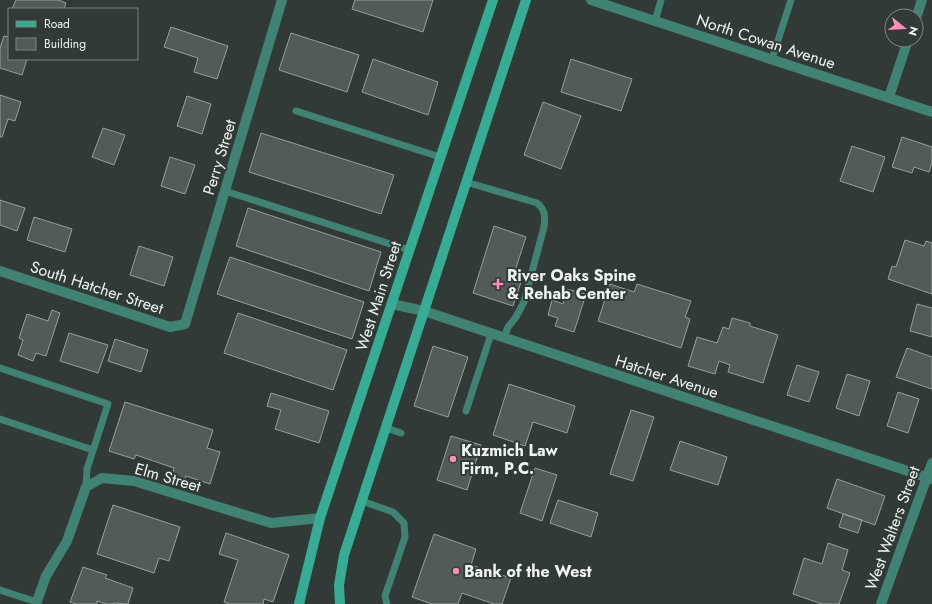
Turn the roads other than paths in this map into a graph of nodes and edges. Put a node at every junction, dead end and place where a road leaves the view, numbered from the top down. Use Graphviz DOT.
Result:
graph roads {
  1 [pos="282,0"];
  2 [pos="493,0"];
  3 [pos="526,0"];
  4 [pos="591,0"];
  5 [pos="662,0"];
  6 [pos="791,0"];
  7 [pos="655,21"];
  8 [pos="905,48"];
  9 [pos="772,59"];
  10 [pos="889,97"];
  11 [pos="296,111"];
  12 [pos="932,112"];
  13 [pos="440,157"];
  14 [pos="466,182"];
  15 [pos="225,191"];
  16 [pos="409,250"];
  17 [pos="0,271"];
  18 [pos="392,304"];
  19 [pos="424,312"];
  20 [pos="185,324"];
  21 [pos="491,334"];
  22 [pos="504,338"];
  23 [pos="0,368"];
  24 [pos="466,411"];
  25 [pos="0,419"];
  26 [pos="386,428"];
  27 [pos="401,433"];
  28 [pos="93,450"];
  29 [pos="932,463"];
  30 [pos="929,478"];
  31 [pos="86,487"];
  32 [pos="362,501"];
  33 [pos="320,518"];
  34 [pos="0,590"];
  35 [pos="36,603"];
  36 [pos="299,604"];
  37 [pos="340,604"];
  38 [pos="387,604"];
  39 [pos="881,604"];
  1 -- 15 [label="street, Perry Street"];
  2 -- 13 [label="main road, West Main Street"];
  3 -- 14 [label="main road"];
  4 -- 7 [label="street, North Cowan Avenue"];
  5 -- 7 [label="lane"];
  6 -- 9 [label="lane"];
  7 -- 9 [label="street, North Cowan Avenue"];
  8 -- 10 [label="street"];
  9 -- 10 [label="street, North Cowan Avenue"];
  10 -- 12 [label="street, North Cowan Avenue"];
  11 -- 13 [label="lane"];
  13 -- 16 [label="main road, West Main Street"];
  14 -- 19 [label="main road"];
  14 -- 22 [label="lane"];
  15 -- 16 [label="lane"];
  15 -- 20 [label="street, Perry Street"];
  16 -- 18 [label="main road, West Main Street"];
  17 -- 20 [label="street, South Hatcher Street"];
  18 -- 19 [label="street, Hatcher Avenue"];
  18 -- 33 [label="main road, West Main Street"];
  19 -- 21 [label="street, Hatcher Avenue"];
  19 -- 26 [label="main road"];
  21 -- 22 [label="street, Hatcher Avenue"];
  21 -- 24 [label="lane"];
  22 -- 30 [label="street, Hatcher Avenue"];
  23 -- 28 [label="lane"];
  25 -- 28 [label="lane"];
  26 -- 27 [label="lane"];
  26 -- 32 [label="main road"];
  28 -- 31 [label="lane"];
  29 -- 30 [label="street, West Walters Street"];
  30 -- 39 [label="street, West Walters Street"];
  31 -- 33 [label="street, Elm Street"];
  31 -- 35 [label="street"];
  32 -- 37 [label="main road"];
  32 -- 38 [label="lane"];
  33 -- 36 [label="main road, West Main Street"];
  34 -- 35 [label="lane"];
}
